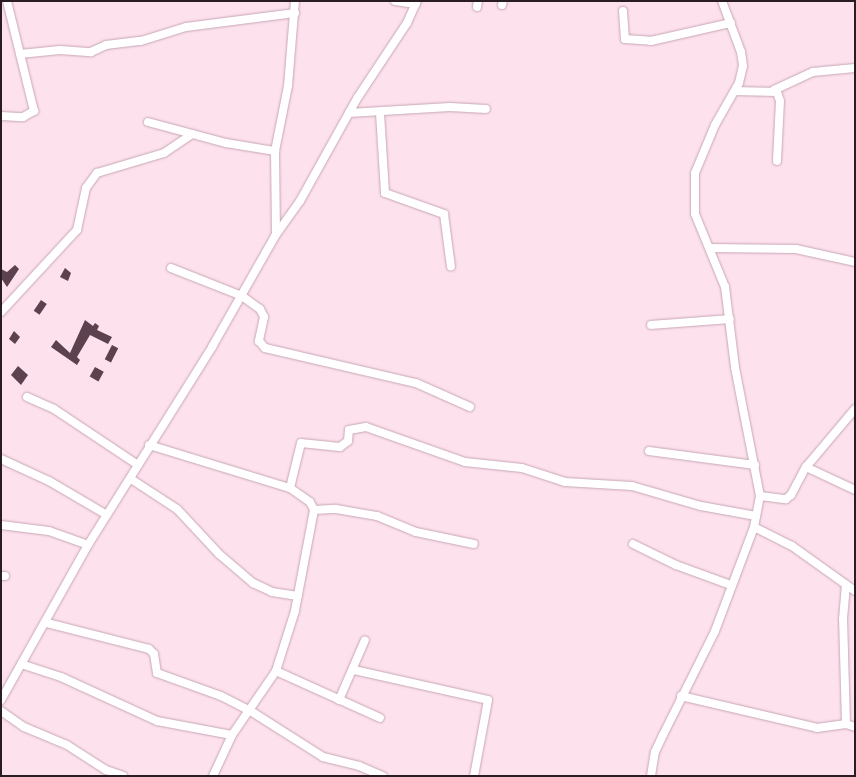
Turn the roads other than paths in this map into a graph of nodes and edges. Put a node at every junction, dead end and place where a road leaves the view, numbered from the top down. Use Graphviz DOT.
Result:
graph roads {
  1 [pos="7,1"];
  2 [pos="295,1"];
  3 [pos="395,1"];
  4 [pos="722,1"];
  5 [pos="416,2"];
  6 [pos="623,11"];
  7 [pos="295,13"];
  8 [pos="732,23"];
  9 [pos="20,54"];
  10 [pos="855,68"];
  11 [pos="774,90"];
  12 [pos="735,91"];
  13 [pos="486,109"];
  14 [pos="380,113"];
  15 [pos="349,114"];
  16 [pos="1,116"];
  17 [pos="148,122"];
  18 [pos="192,134"];
  19 [pos="275,151"];
  20 [pos="777,161"];
  21 [pos="275,236"];
  22 [pos="710,248"];
  23 [pos="855,262"];
  24 [pos="450,267"];
  25 [pos="171,268"];
  26 [pos="242,296"];
  27 [pos="1,312"];
  28 [pos="730,319"];
  29 [pos="651,325"];
  30 [pos="27,397"];
  31 [pos="470,407"];
  32 [pos="855,409"];
  33 [pos="149,445"];
  34 [pos="649,451"];
  35 [pos="1,459"];
  36 [pos="138,465"];
  37 [pos="755,465"];
  38 [pos="806,467"];
  39 [pos="131,479"];
  40 [pos="290,488"];
  41 [pos="855,490"];
  42 [pos="760,496"];
  43 [pos="314,510"];
  44 [pos="107,515"];
  45 [pos="756,516"];
  46 [pos="1,525"];
  47 [pos="754,527"];
  48 [pos="474,544"];
  49 [pos="633,544"];
  50 [pos="88,545"];
  51 [pos="731,585"];
  52 [pos="846,585"];
  53 [pos="855,591"];
  54 [pos="298,596"];
  55 [pos="47,623"];
  56 [pos="365,640"];
  57 [pos="20,664"];
  58 [pos="354,670"];
  59 [pos="276,671"];
  60 [pos="681,696"];
  61 [pos="1,700"];
  62 [pos="340,700"];
  63 [pos="249,710"];
  64 [pos="1,711"];
  65 [pos="380,718"];
  66 [pos="846,724"];
  67 [pos="855,727"];
  68 [pos="232,735"];
  69 [pos="123,776"];
  70 [pos="214,776"];
  71 [pos="383,776"];
  72 [pos="474,776"];
  73 [pos="651,776"];
  1 -- 9 [label="street"];
  2 -- 7 [label="street"];
  3 -- 5 [label="street"];
  4 -- 8 [label="street"];
  5 -- 15 [label="street"];
  6 -- 8 [label="street"];
  7 -- 9 [label="street"];
  7 -- 19 [label="street"];
  8 -- 12 [label="street"];
  9 -- 16 [label="street"];
  10 -- 11 [label="street"];
  11 -- 12 [label="street"];
  11 -- 20 [label="street"];
  12 -- 22 [label="street"];
  13 -- 14 [label="street"];
  14 -- 15 [label="street"];
  14 -- 24 [label="street"];
  15 -- 21 [label="street"];
  17 -- 18 [label="street"];
  18 -- 19 [label="street"];
  18 -- 27 [label="street"];
  19 -- 21 [label="street"];
  21 -- 26 [label="street"];
  22 -- 23 [label="street"];
  22 -- 28 [label="street"];
  25 -- 26 [label="street"];
  26 -- 31 [label="street"];
  26 -- 33 [label="street"];
  28 -- 29 [label="street"];
  28 -- 37 [label="street"];
  30 -- 36 [label="street"];
  32 -- 38 [label="street"];
  33 -- 36 [label="street"];
  33 -- 40 [label="street"];
  34 -- 37 [label="street"];
  35 -- 44 [label="street"];
  36 -- 39 [label="street"];
  37 -- 42 [label="street"];
  38 -- 41 [label="street"];
  38 -- 42 [label="street"];
  39 -- 44 [label="street"];
  39 -- 54 [label="street"];
  40 -- 43 [label="street"];
  40 -- 45 [label="street"];
  42 -- 45 [label="street"];
  43 -- 48 [label="street"];
  43 -- 54 [label="street"];
  44 -- 50 [label="street"];
  45 -- 47 [label="street"];
  46 -- 50 [label="street"];
  47 -- 51 [label="street"];
  47 -- 52 [label="street"];
  49 -- 51 [label="street"];
  50 -- 55 [label="street"];
  51 -- 60 [label="street"];
  52 -- 53 [label="street"];
  52 -- 66 [label="street"];
  54 -- 59 [label="street"];
  55 -- 57 [label="street"];
  55 -- 63 [label="street"];
  56 -- 58 [label="street"];
  57 -- 61 [label="street"];
  57 -- 68 [label="street"];
  58 -- 62 [label="street"];
  58 -- 72 [label="street"];
  59 -- 62 [label="street"];
  59 -- 63 [label="street"];
  60 -- 66 [label="street"];
  60 -- 73 [label="street"];
  62 -- 65 [label="street"];
  63 -- 68 [label="street"];
  63 -- 71 [label="street"];
  64 -- 69 [label="street"];
  66 -- 67 [label="street"];
  68 -- 70 [label="street"];
}
